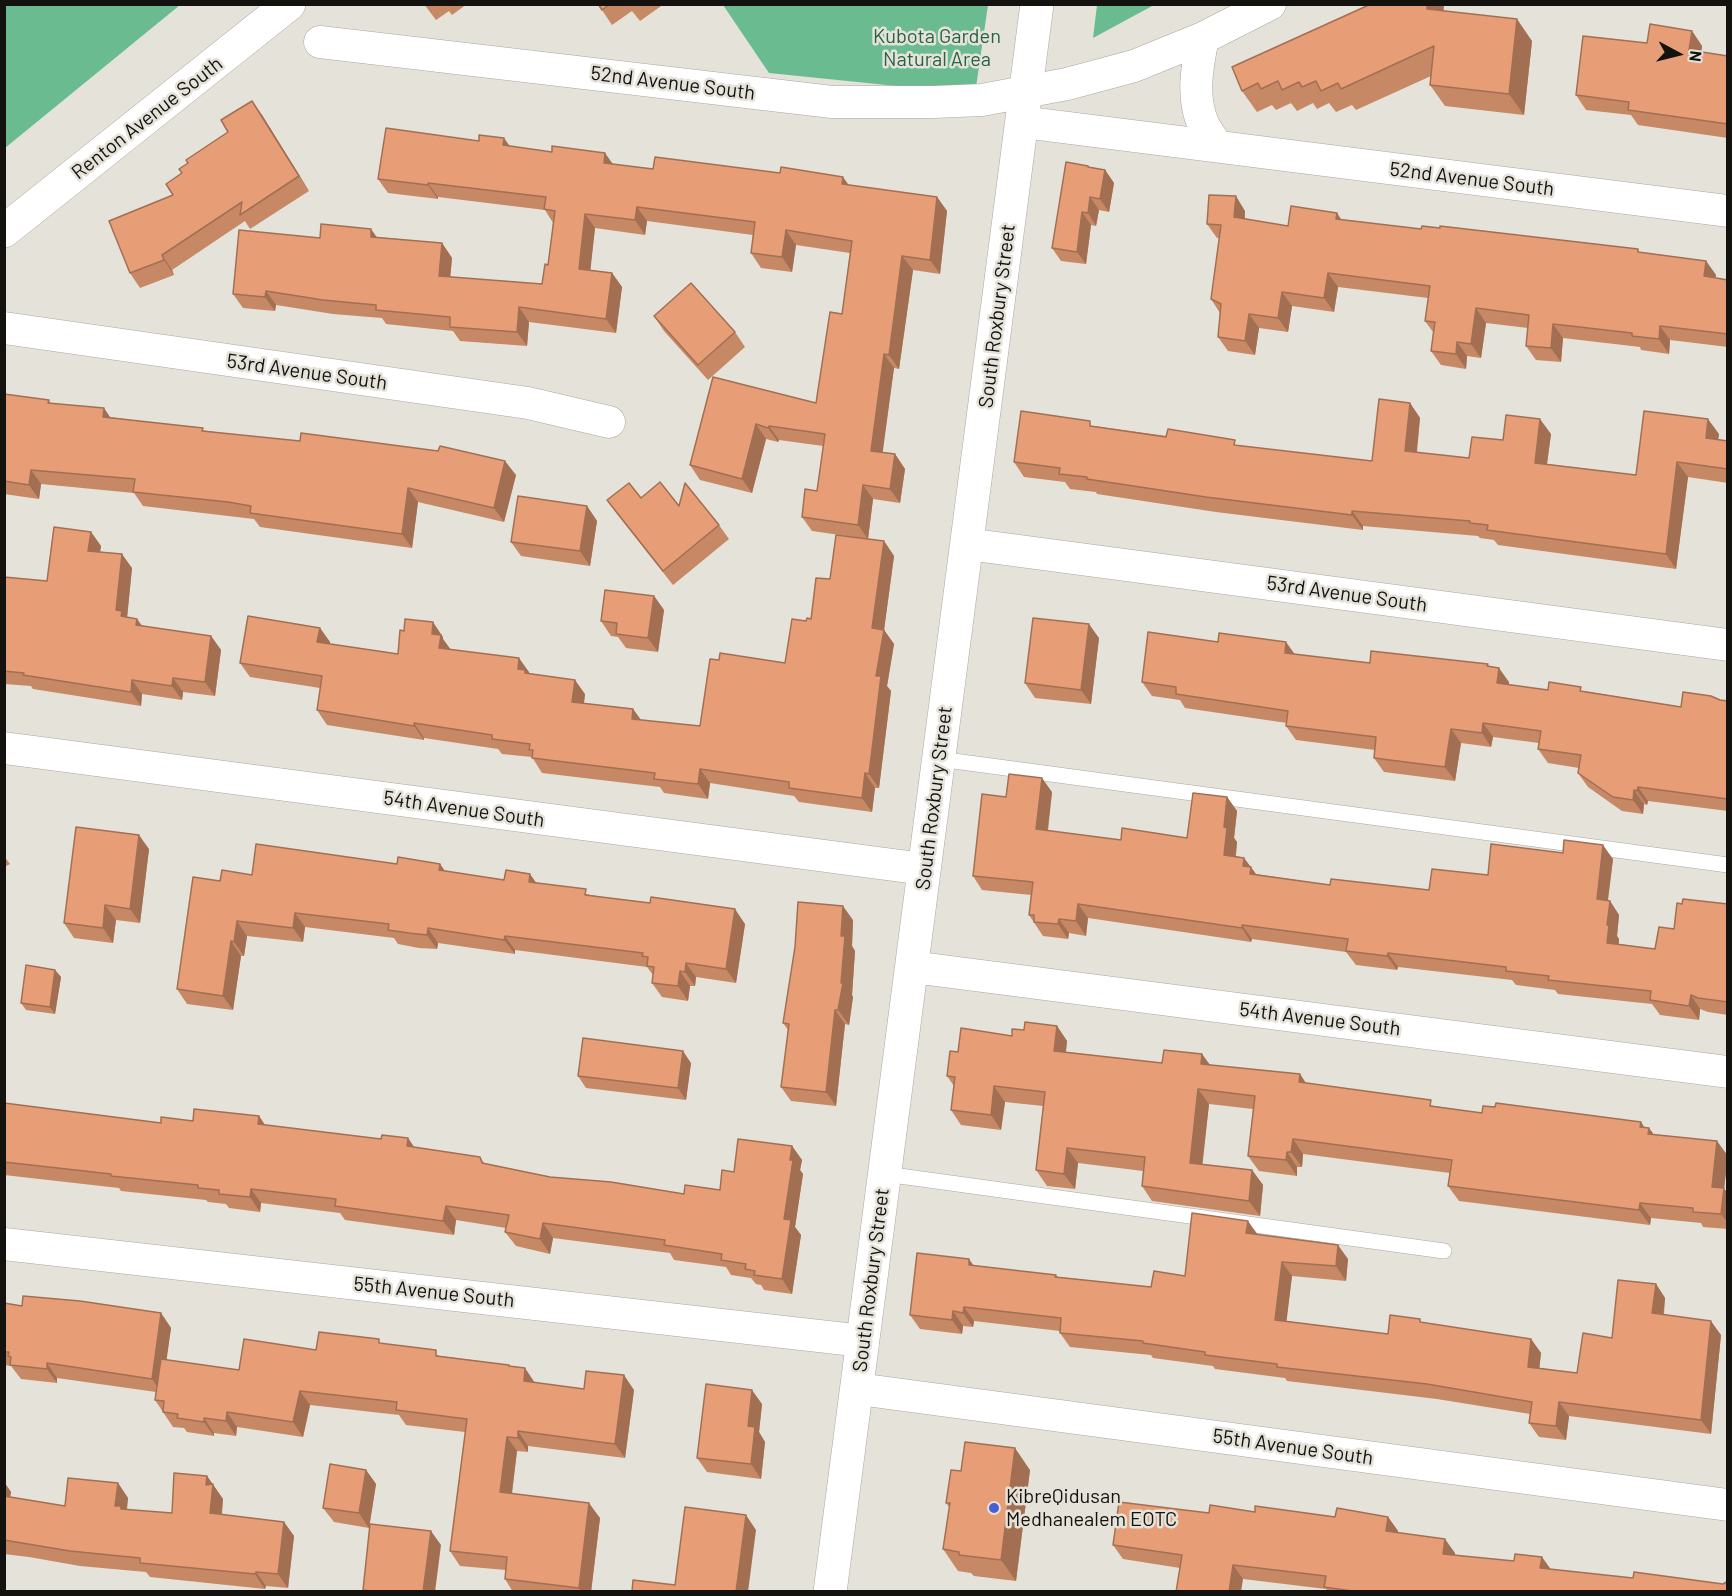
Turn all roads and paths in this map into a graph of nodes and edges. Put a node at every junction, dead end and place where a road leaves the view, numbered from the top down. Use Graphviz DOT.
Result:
graph roads {
  1 [pos="289,4"];
  2 [pos="1037,4"];
  3 [pos="1270,4"];
  4 [pos="1203,38"];
  5 [pos="320,42"];
  6 [pos="1024,107"];
  7 [pos="1217,146"];
  8 [pos="1728,211"];
  9 [pos="4,231"];
  10 [pos="4,328"];
  11 [pos="609,422"];
  12 [pos="967,544"];
  13 [pos="1728,645"];
  14 [pos="4,748"];
  15 [pos="939,759"];
  16 [pos="1728,865"];
  17 [pos="924,869"];
  18 [pos="912,967"];
  19 [pos="1728,1072"];
  20 [pos="885,1174"];
  21 [pos="4,1244"];
  22 [pos="1444,1251"];
  23 [pos="863,1341"];
  24 [pos="858,1389"];
  25 [pos="1728,1506"];
  26 [pos="830,1592"];
  1 -- 9 [label="street, Renton Avenue South"];
  2 -- 6 [label="street, South Roxbury Street"];
  3 -- 4 [label="street"];
  4 -- 6 [label="street"];
  4 -- 7 [label="street"];
  5 -- 6 [label="street, 52nd Avenue South"];
  6 -- 7 [label="street, 52nd Avenue South"];
  6 -- 12 [label="street, South Roxbury Street"];
  7 -- 8 [label="street, 52nd Avenue South"];
  10 -- 11 [label="street, 53rd Avenue South"];
  12 -- 13 [label="street, 53rd Avenue South"];
  12 -- 15 [label="street, South Roxbury Street"];
  14 -- 17 [label="street, 54th Avenue South"];
  15 -- 16 [label="lane"];
  15 -- 17 [label="street, South Roxbury Street"];
  17 -- 18 [label="street, South Roxbury Street"];
  18 -- 19 [label="street, 54th Avenue South"];
  18 -- 20 [label="street, South Roxbury Street"];
  20 -- 22 [label="lane"];
  20 -- 23 [label="street, South Roxbury Street"];
  21 -- 23 [label="street, 55th Avenue South"];
  23 -- 24 [label="street, South Roxbury Street"];
  24 -- 25 [label="street, 55th Avenue South"];
  24 -- 26 [label="street, South Roxbury Street"];
}
